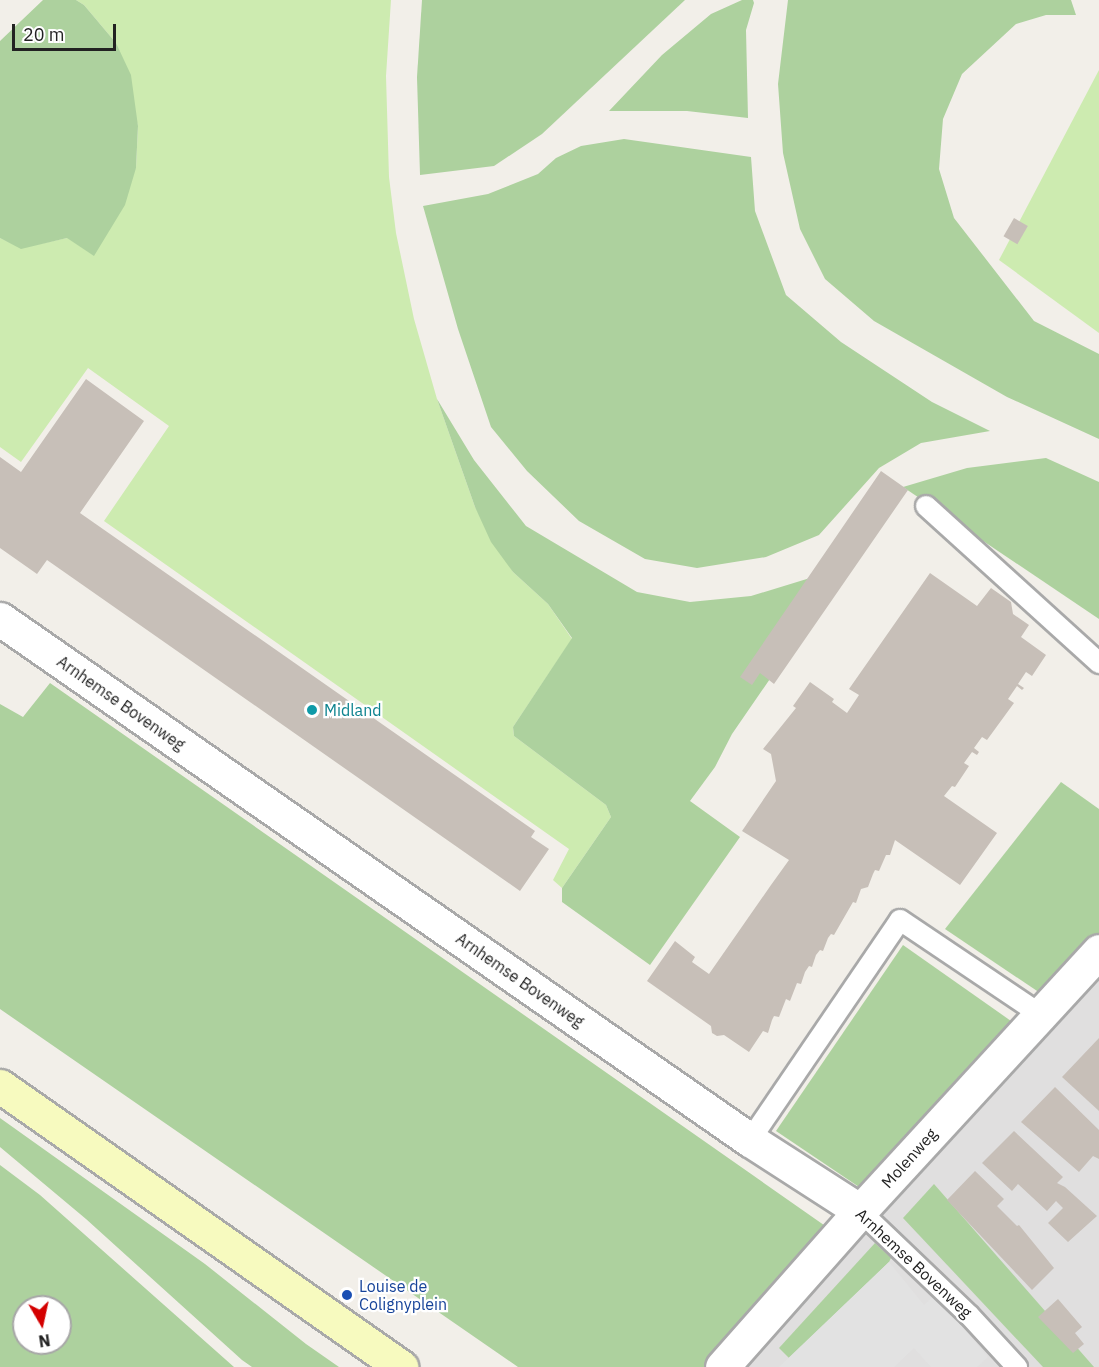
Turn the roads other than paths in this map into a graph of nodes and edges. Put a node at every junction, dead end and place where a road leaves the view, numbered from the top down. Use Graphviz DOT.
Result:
graph roads {
  1 [pos="926,506"];
  2 [pos="0,619"];
  3 [pos="1099,663"];
  4 [pos="1099,951"];
  5 [pos="1040,1014"];
  6 [pos="0,1086"];
  7 [pos="750,1140"];
  8 [pos="860,1211"];
  9 [pos="401,1367"];
  10 [pos="722,1367"];
  11 [pos="1017,1367"];
  1 -- 3 [label="lane"];
  2 -- 7 [label="street, Arnhemse Bovenweg"];
  4 -- 5 [label="street, Molenweg"];
  5 -- 7 [label="lane"];
  5 -- 8 [label="street, Molenweg"];
  6 -- 9 [label="main road"];
  7 -- 8 [label="street, Arnhemse Bovenweg"];
  8 -- 10 [label="street, Molenweg"];
  8 -- 11 [label="lane, Arnhemse Bovenweg"];
}
